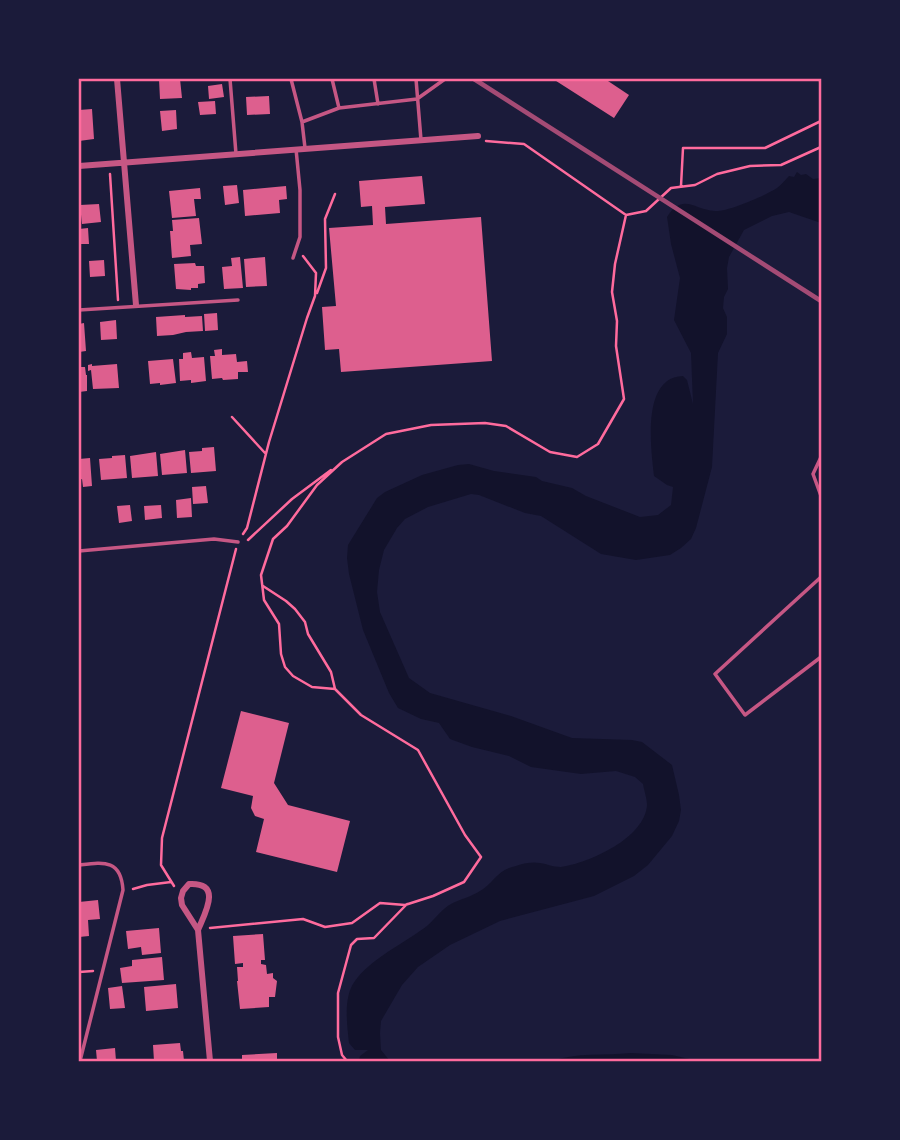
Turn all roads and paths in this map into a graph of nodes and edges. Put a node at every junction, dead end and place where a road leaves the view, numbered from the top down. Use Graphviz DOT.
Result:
graph roads {
  1 [pos="117,79"];
  2 [pos="230,79"];
  3 [pos="291,79"];
  4 [pos="332,79"];
  5 [pos="374,79"];
  6 [pos="416,79"];
  7 [pos="445,79"];
  8 [pos="820,79"];
  9 [pos="821,96"];
  10 [pos="417,99"];
  11 [pos="378,104"];
  12 [pos="339,108"];
  13 [pos="821,121"];
  14 [pos="302,122"];
  15 [pos="478,136"];
  16 [pos="421,140"];
  17 [pos="821,147"];
  18 [pos="296,149"];
  19 [pos="305,149"];
  20 [pos="236,154"];
  21 [pos="123,162"];
  22 [pos="109,164"];
  23 [pos="79,166"];
  24 [pos="681,186"];
  25 [pos="335,194"];
  26 [pos="626,215"];
  27 [pos="296,248"];
  28 [pos="293,258"];
  29 [pos="315,296"];
  30 [pos="238,300"];
  31 [pos="136,305"];
  32 [pos="118,307"];
  33 [pos="79,310"];
  34 [pos="232,417"];
  35 [pos="266,454"];
  36 [pos="821,457"];
  37 [pos="342,462"];
  38 [pos="821,496"];
  39 [pos="238,542"];
  40 [pos="79,551"];
  41 [pos="821,577"];
  42 [pos="262,585"];
  43 [pos="821,657"];
  44 [pos="335,689"];
  45 [pos="79,864"];
  46 [pos="171,882"];
  47 [pos="122,893"];
  48 [pos="181,898"];
  49 [pos="408,904"];
  50 [pos="198,930"];
  51 [pos="103,970"];
  52 [pos="79,972"];
  53 [pos="80,1061"];
  54 [pos="209,1061"];
  55 [pos="348,1061"];
  1 -- 21 [label="street"];
  2 -- 20 [label="lane"];
  3 -- 14 [label="lane"];
  4 -- 12 [label="lane"];
  5 -- 11 [label="lane"];
  6 -- 10 [label="lane"];
  7 -- 10 [label="lane"];
  8 -- 9 [label="path"];
  10 -- 11 [label="lane"];
  10 -- 16 [label="lane"];
  11 -- 12 [label="lane"];
  12 -- 14 [label="lane"];
  13 -- 24 [label="path"];
  14 -- 19 [label="lane"];
  15 -- 16 [label="street"];
  15 -- 26 [label="path"];
  16 -- 19 [label="street"];
  17 -- 24 [label="path"];
  18 -- 19 [label="street"];
  18 -- 20 [label="street"];
  18 -- 27 [label="lane"];
  20 -- 21 [label="street"];
  21 -- 22 [label="street"];
  21 -- 31 [label="street"];
  22 -- 23 [label="street"];
  22 -- 32 [label="path"];
  24 -- 26 [label="path"];
  25 -- 29 [label="path"];
  26 -- 37 [label="path"];
  27 -- 28 [label="lane"];
  27 -- 29 [label="path"];
  29 -- 35 [label="path"];
  30 -- 31 [label="lane"];
  31 -- 32 [label="lane"];
  32 -- 33 [label="lane"];
  34 -- 35 [label="path"];
  35 -- 39 [label="path"];
  36 -- 38 [label="lane"];
  37 -- 39 [label="path"];
  37 -- 42 [label="path"];
  39 -- 40 [label="lane"];
  39 -- 46 [label="path"];
  41 -- 43 [label="lane"];
  42 -- 44 [label="path"];
  42 -- 44 [label="path"];
  44 -- 49 [label="path"];
  45 -- 47 [label="lane"];
  46 -- 47 [label="path"];
  46 -- 48 [label="path"];
  47 -- 51 [label="lane"];
  48 -- 50 [label="street"];
  48 -- 50 [label="street"];
  49 -- 50 [label="path"];
  49 -- 55 [label="path"];
  50 -- 54 [label="street"];
  51 -- 52 [label="path"];
  51 -- 53 [label="lane"];
}
